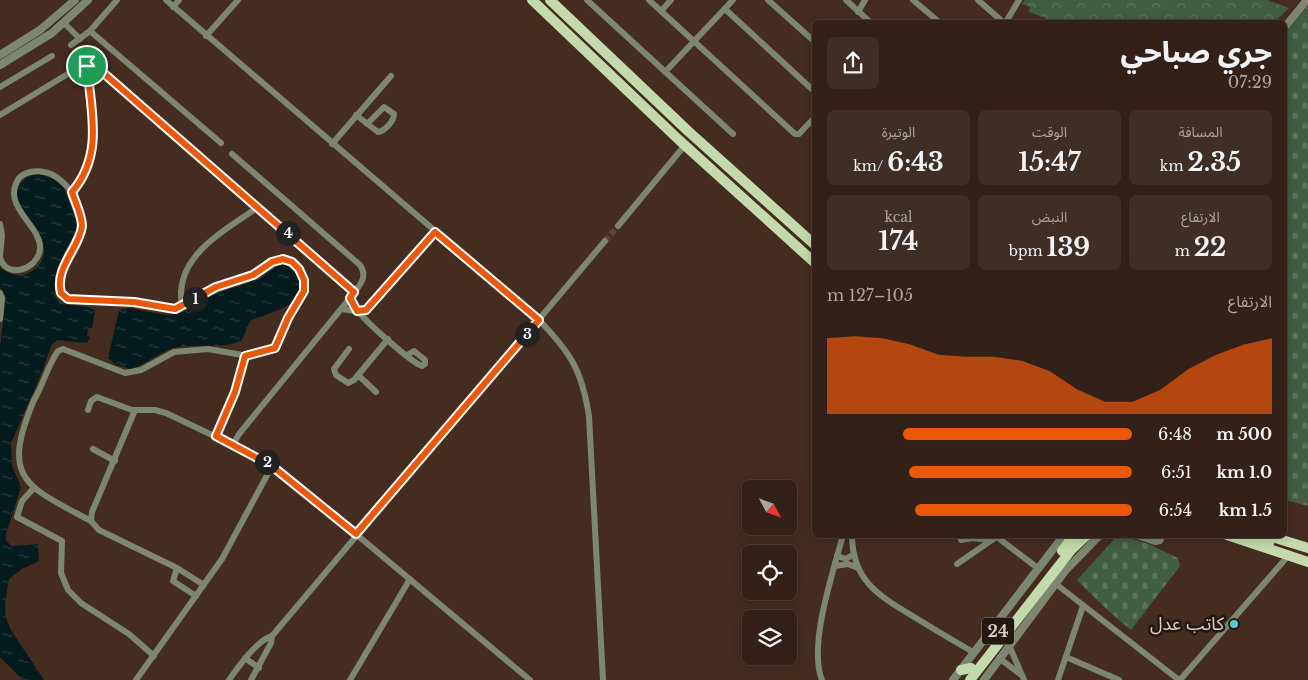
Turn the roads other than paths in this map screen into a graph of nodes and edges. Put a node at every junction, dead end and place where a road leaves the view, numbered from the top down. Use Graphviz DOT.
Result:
graph roads {
  1 [pos="75,0"];
  2 [pos="88,0"];
  3 [pos="117,0"];
  4 [pos="166,0"];
  5 [pos="179,0"];
  6 [pos="238,0"];
  7 [pos="532,0"];
  8 [pos="550,0"];
  9 [pos="587,0"];
  10 [pos="650,0"];
  11 [pos="671,0"];
  12 [pos="733,0"];
  13 [pos="768,0"];
  14 [pos="846,0"];
  15 [pos="865,0"];
  16 [pos="913,0"];
  17 [pos="978,0"];
  18 [pos="1019,0"];
  19 [pos="1307,0"];
  20 [pos="173,7"];
  21 [pos="725,9"];
  22 [pos="661,11"];
  23 [pos="858,12"];
  24 [pos="868,20"];
  25 [pos="937,20"];
  26 [pos="1003,20"];
  27 [pos="1006,20"];
  28 [pos="64,23"];
  29 [pos="1287,25"];
  30 [pos="90,31"];
  31 [pos="206,36"];
  32 [pos="80,39"];
  33 [pos="812,39"];
  34 [pos="694,41"];
  35 [pos="71,45"];
  36 [pos="8,51"];
  37 [pos="0,55"];
  38 [pos="52,56"];
  39 [pos="12,59"];
  40 [pos="0,65"];
  41 [pos="87,66"];
  42 [pos="665,72"];
  43 [pos="391,76"];
  44 [pos="0,87"];
  45 [pos="812,89"];
  46 [pos="0,115"];
  47 [pos="356,115"];
  48 [pos="812,120"];
  49 [pos="367,124"];
  50 [pos="688,131"];
  51 [pos="733,134"];
  52 [pos="221,143"];
  53 [pos="682,143"];
  54 [pos="332,144"];
  55 [pos="232,154"];
  56 [pos="72,192"];
  57 [pos="258,207"];
  58 [pos="0,224"];
  59 [pos="618,226"];
  60 [pos="435,232"];
  61 [pos="605,241"];
  62 [pos="812,243"];
  63 [pos="0,256"];
  64 [pos="812,260"];
  65 [pos="0,293"];
  66 [pos="352,295"];
  67 [pos="182,306"];
  68 [pos="342,308"];
  69 [pos="358,311"];
  70 [pos="0,319"];
  71 [pos="539,320"];
  72 [pos="388,339"];
  73 [pos="349,349"];
  74 [pos="407,355"];
  75 [pos="245,356"];
  76 [pos="358,375"];
  77 [pos="376,392"];
  78 [pos="88,410"];
  79 [pos="135,410"];
  80 [pos="216,436"];
  81 [pos="233,444"];
  82 [pos="94,449"];
  83 [pos="115,461"];
  84 [pos="272,466"];
  85 [pos="32,490"];
  86 [pos="91,521"];
  87 [pos="356,534"];
  88 [pos="842,538"];
  89 [pos="852,538"];
  90 [pos="972,538"];
  91 [pos="995,538"];
  92 [pos="997,538"];
  93 [pos="1062,538"];
  94 [pos="1072,538"];
  95 [pos="1084,538"];
  96 [pos="1097,538"];
  97 [pos="1143,538"];
  98 [pos="1162,538"];
  99 [pos="1235,538"];
  100 [pos="1255,538"];
  101 [pos="1276,538"];
  102 [pos="961,540"];
  103 [pos="1308,548"];
  104 [pos="854,554"];
  105 [pos="1308,555"];
  106 [pos="838,556"];
  107 [pos="1288,556"];
  108 [pos="1308,562"];
  109 [pos="957,564"];
  110 [pos="835,566"];
  111 [pos="177,568"];
  112 [pos="858,568"];
  113 [pos="1038,569"];
  114 [pos="410,579"];
  115 [pos="1056,584"];
  116 [pos="204,585"];
  117 [pos="1039,586"];
  118 [pos="196,596"];
  119 [pos="1083,606"];
  120 [pos="272,636"];
  121 [pos="1009,645"];
  122 [pos="973,652"];
  123 [pos="154,656"];
  124 [pos="1066,657"];
  125 [pos="245,658"];
  126 [pos="999,658"];
  127 [pos="259,668"];
  128 [pos="964,672"];
  129 [pos="1022,677"];
  130 [pos="1102,677"];
  131 [pos="136,680"];
  132 [pos="229,680"];
  133 [pos="251,680"];
  134 [pos="350,680"];
  135 [pos="530,680"];
  136 [pos="603,680"];
  137 [pos="822,680"];
  138 [pos="953,680"];
  139 [pos="970,680"];
  140 [pos="984,680"];
  141 [pos="1058,680"];
  142 [pos="1119,680"];
  143 [pos="1179,680"];
  1 -- 36 [label="street"];
  2 -- 28 [label="street"];
  3 -- 30 [label="street"];
  4 -- 20 [label="street"];
  5 -- 20 [label="street"];
  6 -- 31 [label="street"];
  7 -- 53 [label="main road"];
  8 -- 50 [label="main road"];
  9 -- 42 [label="street"];
  10 -- 22 [label="street"];
  11 -- 22 [label="street"];
  12 -- 21 [label="street"];
  13 -- 33 [label="street"];
  14 -- 23 [label="street"];
  15 -- 23 [label="street"];
  16 -- 25 [label="street"];
  17 -- 26 [label="street"];
  18 -- 27 [label="street"];
  19 -- 29 [label="street"];
  20 -- 31 [label="street"];
  21 -- 34 [label="street"];
  21 -- 45 [label="street"];
  22 -- 34 [label="street"];
  23 -- 24 [label="street"];
  28 -- 32 [label="street"];
  28 -- 39 [label="street"];
  30 -- 32 [label="street"];
  30 -- 52 [label="street"];
  31 -- 54 [label="street"];
  32 -- 35 [label="street"];
  34 -- 42 [label="street"];
  34 -- 48 [label="street"];
  36 -- 37 [label="street"];
  36 -- 39 [label="street"];
  38 -- 44 [label="street"];
  39 -- 40 [label="street"];
  41 -- 46 [label="street"];
  41 -- 56 [label="street"];
  41 -- 57 [label="street"];
  42 -- 51 [label="street"];
  43 -- 47 [label="street"];
  47 -- 49 [label="street"];
  47 -- 54 [label="street"];
  50 -- 53 [label="main road"];
  50 -- 62 [label="main road"];
  53 -- 59 [label="street"];
  53 -- 64 [label="main road"];
  54 -- 60 [label="street"];
  55 -- 66 [label="street"];
  56 -- 63 [label="street"];
  56 -- 67 [label="street"];
  57 -- 66 [label="street"];
  57 -- 67 [label="street"];
  58 -- 63 [label="street"];
  60 -- 69 [label="street"];
  60 -- 71 [label="street"];
  61 -- 71 [label="street"];
  65 -- 70 [label="street"];
  66 -- 68 [label="street"];
  66 -- 69 [label="street"];
  67 -- 75 [label="street"];
  68 -- 69 [label="street"];
  68 -- 81 [label="street"];
  69 -- 72 [label="street"];
  71 -- 87 [label="street"];
  71 -- 136 [label="street"];
  72 -- 74 [label="street"];
  72 -- 76 [label="street"];
  73 -- 76 [label="street"];
  75 -- 80 [label="street"];
  75 -- 85 [label="street"];
  76 -- 77 [label="street"];
  78 -- 79 [label="street"];
  79 -- 80 [label="street"];
  79 -- 83 [label="street"];
  80 -- 81 [label="street"];
  81 -- 84 [label="street"];
  82 -- 83 [label="street"];
  83 -- 86 [label="street"];
  84 -- 87 [label="street"];
  84 -- 116 [label="street"];
  85 -- 86 [label="street"];
  85 -- 123 [label="street"];
  86 -- 111 [label="street"];
  87 -- 114 [label="street"];
  87 -- 120 [label="street"];
  88 -- 106 [label="street"];
  89 -- 104 [label="street"];
  90 -- 102 [label="street"];
  91 -- 109 [label="street"];
  92 -- 113 [label="street"];
  93 -- 113 [label="street"];
  94 -- 117 [label="main road, 24"];
  95 -- 117 [label="main road, 24"];
  96 -- 115 [label="street"];
  97 -- 98 [label="street"];
  99 -- 107 [label="main road"];
  100 -- 105 [label="main road"];
  101 -- 103 [label="main road"];
  104 -- 106 [label="street"];
  104 -- 112 [label="street"];
  106 -- 110 [label="street"];
  107 -- 108 [label="main road"];
  107 -- 143 [label="street"];
  110 -- 112 [label="street"];
  110 -- 137 [label="street"];
  111 -- 116 [label="street"];
  111 -- 118 [label="street"];
  112 -- 122 [label="street"];
  113 -- 122 [label="street"];
  114 -- 134 [label="street"];
  114 -- 135 [label="street"];
  115 -- 119 [label="street"];
  115 -- 121 [label="street"];
  116 -- 118 [label="street"];
  117 -- 128 [label="main road, 24"];
  117 -- 139 [label="main road, 24"];
  118 -- 123 [label="street"];
  119 -- 124 [label="street"];
  119 -- 143 [label="street"];
  120 -- 125 [label="street"];
  120 -- 127 [label="street"];
  121 -- 126 [label="street"];
  121 -- 129 [label="street"];
  122 -- 128 [label="street"];
  123 -- 131 [label="street"];
  124 -- 130 [label="street"];
  124 -- 141 [label="street"];
  125 -- 127 [label="street"];
  125 -- 132 [label="street"];
  126 -- 129 [label="street"];
  126 -- 140 [label="street"];
  127 -- 133 [label="street"];
  128 -- 138 [label="street"];
  130 -- 142 [label="street"];
}
